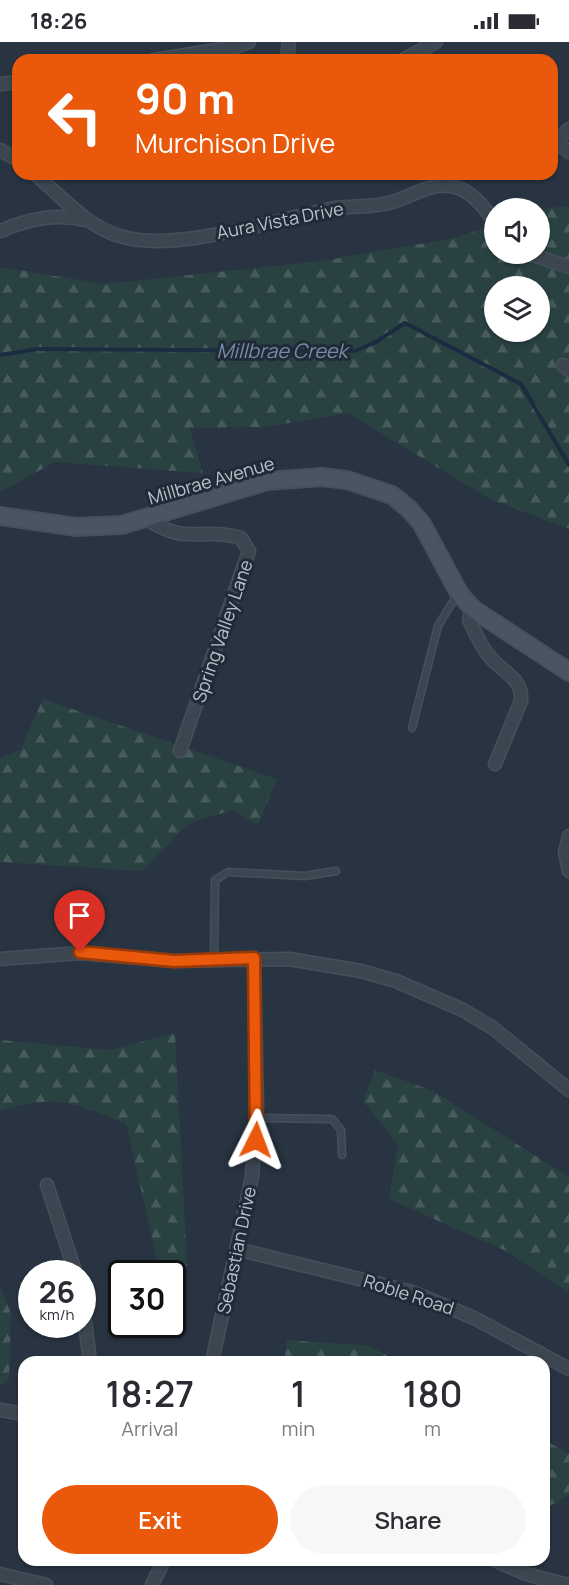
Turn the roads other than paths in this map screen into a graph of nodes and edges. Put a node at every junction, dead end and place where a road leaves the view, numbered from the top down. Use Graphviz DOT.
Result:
graph roads {
  1 [pos="249,42"];
  2 [pos="436,42"];
  3 [pos="191,54"];
  4 [pos="414,54"];
  5 [pos="569,129"];
  6 [pos="569,152"];
  7 [pos="42,180"];
  8 [pos="484,207"];
  9 [pos="87,220"];
  10 [pos="0,231"];
  11 [pos="550,261"];
  12 [pos="569,267"];
  13 [pos="0,516"];
  14 [pos="146,519"];
  15 [pos="459,592"];
  16 [pos="473,609"];
  17 [pos="569,672"];
  18 [pos="412,728"];
  19 [pos="180,751"];
  20 [pos="495,764"];
  21 [pos="569,836"];
  22 [pos="336,871"];
  23 [pos="569,871"];
  24 [pos="254,958"];
  25 [pos="0,959"];
  26 [pos="214,960"];
  27 [pos="569,1090"];
  28 [pos="257,1118"];
  29 [pos="342,1155"];
  30 [pos="47,1185"];
  31 [pos="237,1249"];
  32 [pos="71,1260"];
  33 [pos="87,1338"];
  34 [pos="89,1356"];
  35 [pos="213,1356"];
  36 [pos="545,1356"];
  37 [pos="550,1359"];
  38 [pos="569,1369"];
  39 [pos="0,1410"];
  40 [pos="18,1413"];
  41 [pos="161,1566"];
  42 [pos="508,1566"];
  43 [pos="0,1574"];
  44 [pos="46,1585"];
  45 [pos="152,1585"];
  46 [pos="567,1585"];
  1 -- 3 [label="street"];
  2 -- 4 [label="street"];
  5 -- 6 [label="street"];
  7 -- 9 [label="street"];
  8 -- 9 [label="street, Aura Vista Drive"];
  9 -- 10 [label="street"];
  11 -- 12 [label="street"];
  13 -- 14 [label="street, Millbrae Avenue"];
  14 -- 15 [label="street, Millbrae Avenue"];
  14 -- 19 [label="street, Spring Valley Lane"];
  15 -- 16 [label="street, Millbrae Avenue"];
  15 -- 18 [label="lane"];
  16 -- 17 [label="street, Millbrae Avenue"];
  16 -- 20 [label="street"];
  21 -- 23 [label="street"];
  22 -- 26 [label="lane"];
  24 -- 26 [label="street"];
  24 -- 27 [label="street"];
  24 -- 28 [label="street, Sebastian Drive"];
  25 -- 26 [label="street"];
  28 -- 29 [label="lane"];
  28 -- 31 [label="street, Sebastian Drive"];
  30 -- 32 [label="street"];
  31 -- 35 [label="street, Sebastian Drive"];
  31 -- 36 [label="street, Roble Road"];
  33 -- 34 [label="street"];
  37 -- 38 [label="street, Roble Road"];
  39 -- 40 [label="street"];
  41 -- 45 [label="street"];
  42 -- 46 [label="street"];
  43 -- 44 [label="street"];
}
